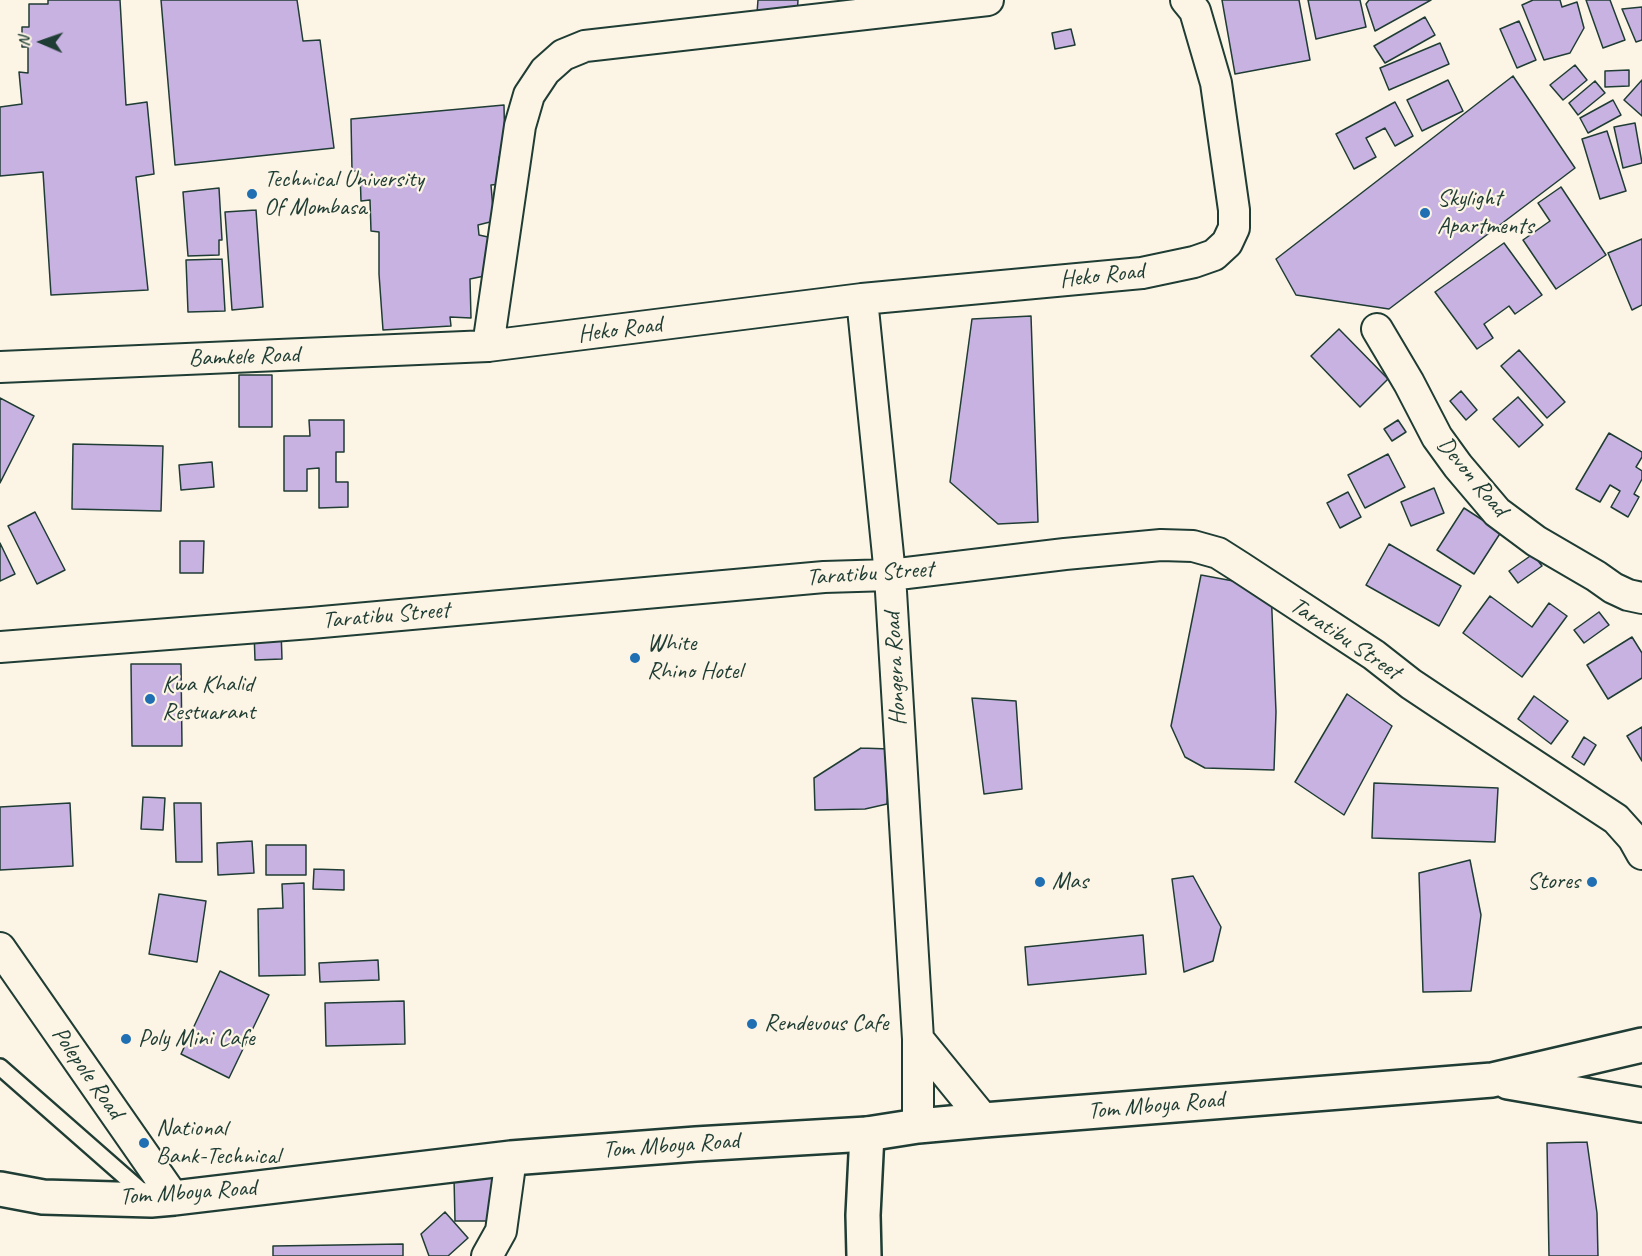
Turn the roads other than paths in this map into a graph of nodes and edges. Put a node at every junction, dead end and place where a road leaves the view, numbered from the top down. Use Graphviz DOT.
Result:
graph roads {
  1 [pos="988,0"];
  2 [pos="1186,0"];
  3 [pos="862,299"];
  4 [pos="1377,329"];
  5 [pos="488,346"];
  6 [pos="0,367"];
  7 [pos="890,575"];
  8 [pos="1642,598"];
  9 [pos="0,647"];
  10 [pos="1639,842"];
  11 [pos="0,948"];
  12 [pos="918,1039"];
  13 [pos="1642,1045"];
  14 [pos="0,1067"];
  15 [pos="1492,1080"];
  16 [pos="1642,1105"];
  17 [pos="984,1120"];
  18 [pos="918,1126"];
  19 [pos="867,1134"];
  20 [pos="511,1158"];
  21 [pos="0,1189"];
  22 [pos="163,1199"];
  23 [pos="487,1256"];
  24 [pos="864,1256"];
  1 -- 5 [label="street"];
  2 -- 3 [label="street, Heko Road"];
  3 -- 5 [label="street, Heko Road"];
  3 -- 7 [label="street, Hongera Road"];
  4 -- 8 [label="street, Devon Road"];
  5 -- 6 [label="street, Bamkele Road"];
  7 -- 9 [label="street, Taratibu Street"];
  7 -- 10 [label="street, Taratibu Street"];
  7 -- 12 [label="street, Hongera Road"];
  11 -- 22 [label="street, Polepole Road"];
  12 -- 17 [label="street"];
  12 -- 18 [label="street, Hongera Road"];
  13 -- 15 [label="main road"];
  14 -- 22 [label="lane"];
  15 -- 16 [label="main road"];
  15 -- 17 [label="main road, Tom Mboya Road"];
  17 -- 18 [label="main road, Tom Mboya Road"];
  18 -- 19 [label="main road, Tom Mboya Road"];
  19 -- 20 [label="main road, Tom Mboya Road"];
  19 -- 24 [label="main road"];
  20 -- 22 [label="main road, Tom Mboya Road"];
  20 -- 23 [label="street"];
  21 -- 22 [label="main road, Tom Mboya Road"];
}
